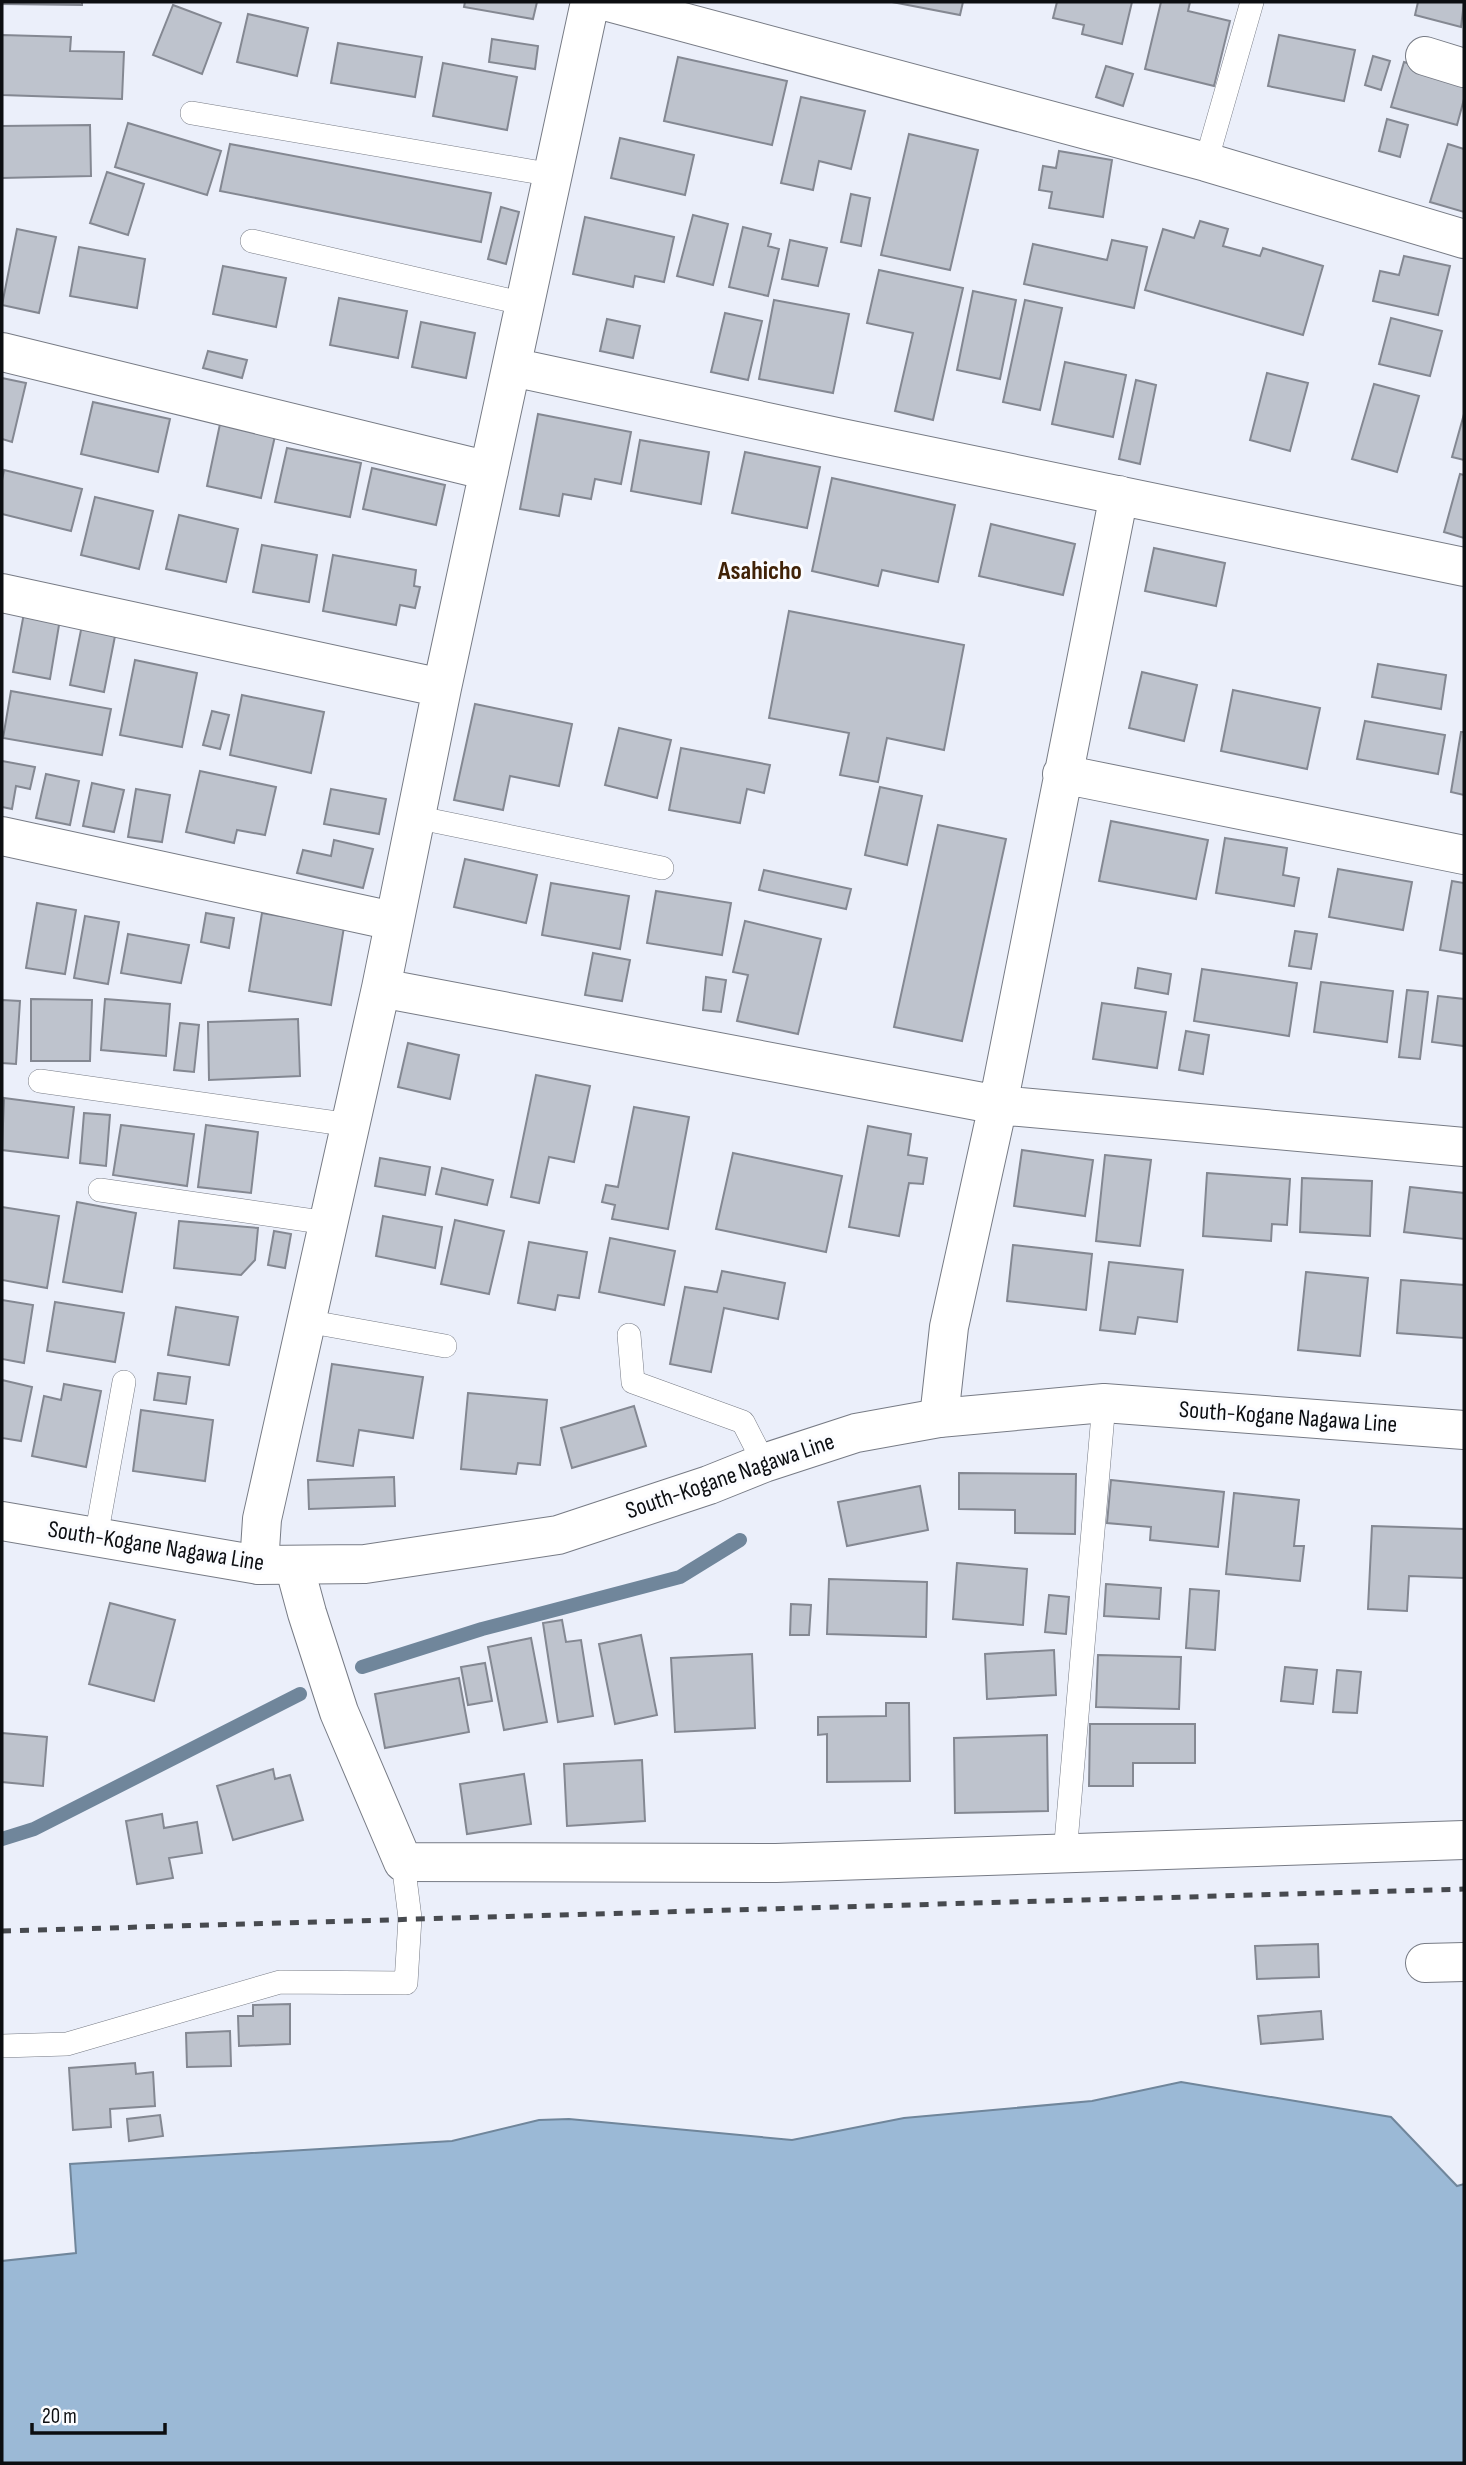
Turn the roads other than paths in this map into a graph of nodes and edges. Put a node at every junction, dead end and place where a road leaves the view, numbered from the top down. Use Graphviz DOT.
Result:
graph roads {
  1 [pos="590,2"];
  2 [pos="608,2"];
  3 [pos="1252,2"];
  4 [pos="1425,56"];
  5 [pos="1464,68"];
  6 [pos="192,113"];
  7 [pos="1206,162"];
  8 [pos="553,175"];
  9 [pos="253,240"];
  10 [pos="1464,240"];
  11 [pos="525,304"];
  12 [pos="2,352"];
  13 [pos="512,367"];
  14 [pos="489,471"];
  15 [pos="1119,495"];
  16 [pos="1464,567"];
  17 [pos="2,593"];
  18 [pos="442,688"];
  19 [pos="1062,774"];
  20 [pos="415,817"];
  21 [pos="2,836"];
  22 [pos="1464,855"];
  23 [pos="662,868"];
  24 [pos="393,921"];
  25 [pos="381,988"];
  26 [pos="40,1081"];
  27 [pos="998,1105"];
  28 [pos="351,1125"];
  29 [pos="1464,1147"];
  30 [pos="100,1190"];
  31 [pos="328,1223"];
  32 [pos="306,1321"];
  33 [pos="629,1335"];
  34 [pos="445,1346"];
  35 [pos="124,1382"];
  36 [pos="1104,1403"];
  37 [pos="939,1418"];
  38 [pos="1464,1430"];
  39 [pos="764,1463"];
  40 [pos="2,1521"];
  41 [pos="96,1537"];
  42 [pos="277,1565"];
  43 [pos="1464,1840"];
  44 [pos="1065,1854"];
  45 [pos="403,1862"];
  46 [pos="1464,1962"];
  47 [pos="1425,1963"];
  48 [pos="2,2046"];
  1 -- 8 [label="street"];
  2 -- 7 [label="street"];
  3 -- 7 [label="lane"];
  4 -- 5 [label="street"];
  6 -- 8 [label="lane"];
  7 -- 10 [label="street"];
  8 -- 11 [label="street"];
  9 -- 11 [label="lane"];
  11 -- 13 [label="street"];
  12 -- 14 [label="street"];
  13 -- 14 [label="street"];
  13 -- 15 [label="street"];
  14 -- 18 [label="street"];
  15 -- 16 [label="street"];
  15 -- 19 [label="street"];
  17 -- 18 [label="street"];
  18 -- 20 [label="street"];
  19 -- 22 [label="street"];
  19 -- 27 [label="street"];
  20 -- 23 [label="lane"];
  20 -- 24 [label="street"];
  21 -- 24 [label="street"];
  24 -- 25 [label="street"];
  25 -- 27 [label="street"];
  25 -- 28 [label="street"];
  26 -- 28 [label="lane"];
  27 -- 29 [label="street"];
  27 -- 37 [label="street"];
  28 -- 31 [label="street"];
  30 -- 31 [label="lane"];
  31 -- 32 [label="street"];
  32 -- 34 [label="lane"];
  32 -- 42 [label="street"];
  33 -- 39 [label="lane"];
  35 -- 41 [label="lane"];
  36 -- 37 [label="street, South-Kogane Nagawa Line"];
  36 -- 38 [label="street, South-Kogane Nagawa Line"];
  36 -- 44 [label="lane"];
  37 -- 39 [label="street, South-Kogane Nagawa Line"];
  39 -- 42 [label="street, South-Kogane Nagawa Line"];
  40 -- 41 [label="street, South-Kogane Nagawa Line"];
  41 -- 42 [label="street, South-Kogane Nagawa Line"];
  42 -- 45 [label="street"];
  43 -- 44 [label="street"];
  44 -- 45 [label="street"];
  45 -- 48 [label="lane"];
  46 -- 47 [label="street"];
}
